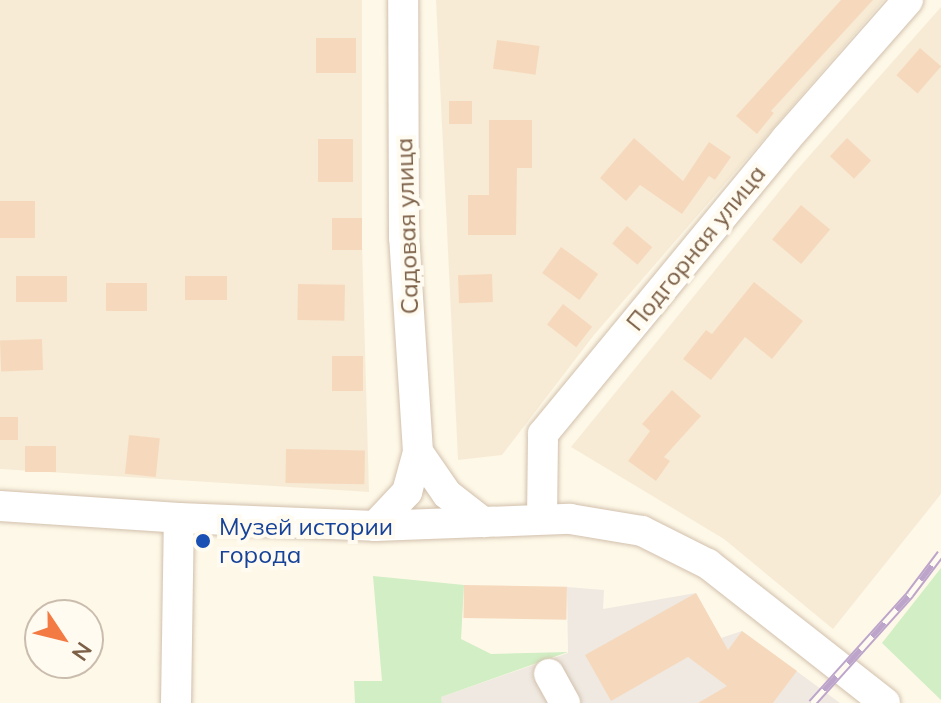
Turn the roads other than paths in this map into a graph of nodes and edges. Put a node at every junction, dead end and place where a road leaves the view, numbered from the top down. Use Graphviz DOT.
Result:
graph roads {
  1 [pos="403,0"];
  2 [pos="908,0"];
  3 [pos="418,452"];
  4 [pos="0,506"];
  5 [pos="179,518"];
  6 [pos="542,519"];
  7 [pos="483,522"];
  8 [pos="375,526"];
  9 [pos="549,674"];
  10 [pos="176,703"];
  11 [pos="565,703"];
  12 [pos="885,703"];
  1 -- 3 [label="street, Садовая улица"];
  2 -- 6 [label="street, Подгорная улица"];
  3 -- 7 [label="street"];
  3 -- 8 [label="street, Садовая улица"];
  4 -- 5 [label="street"];
  5 -- 8 [label="street"];
  5 -- 10 [label="street"];
  6 -- 7 [label="street"];
  6 -- 12 [label="street"];
  7 -- 8 [label="street"];
  9 -- 11 [label="street"];
}
